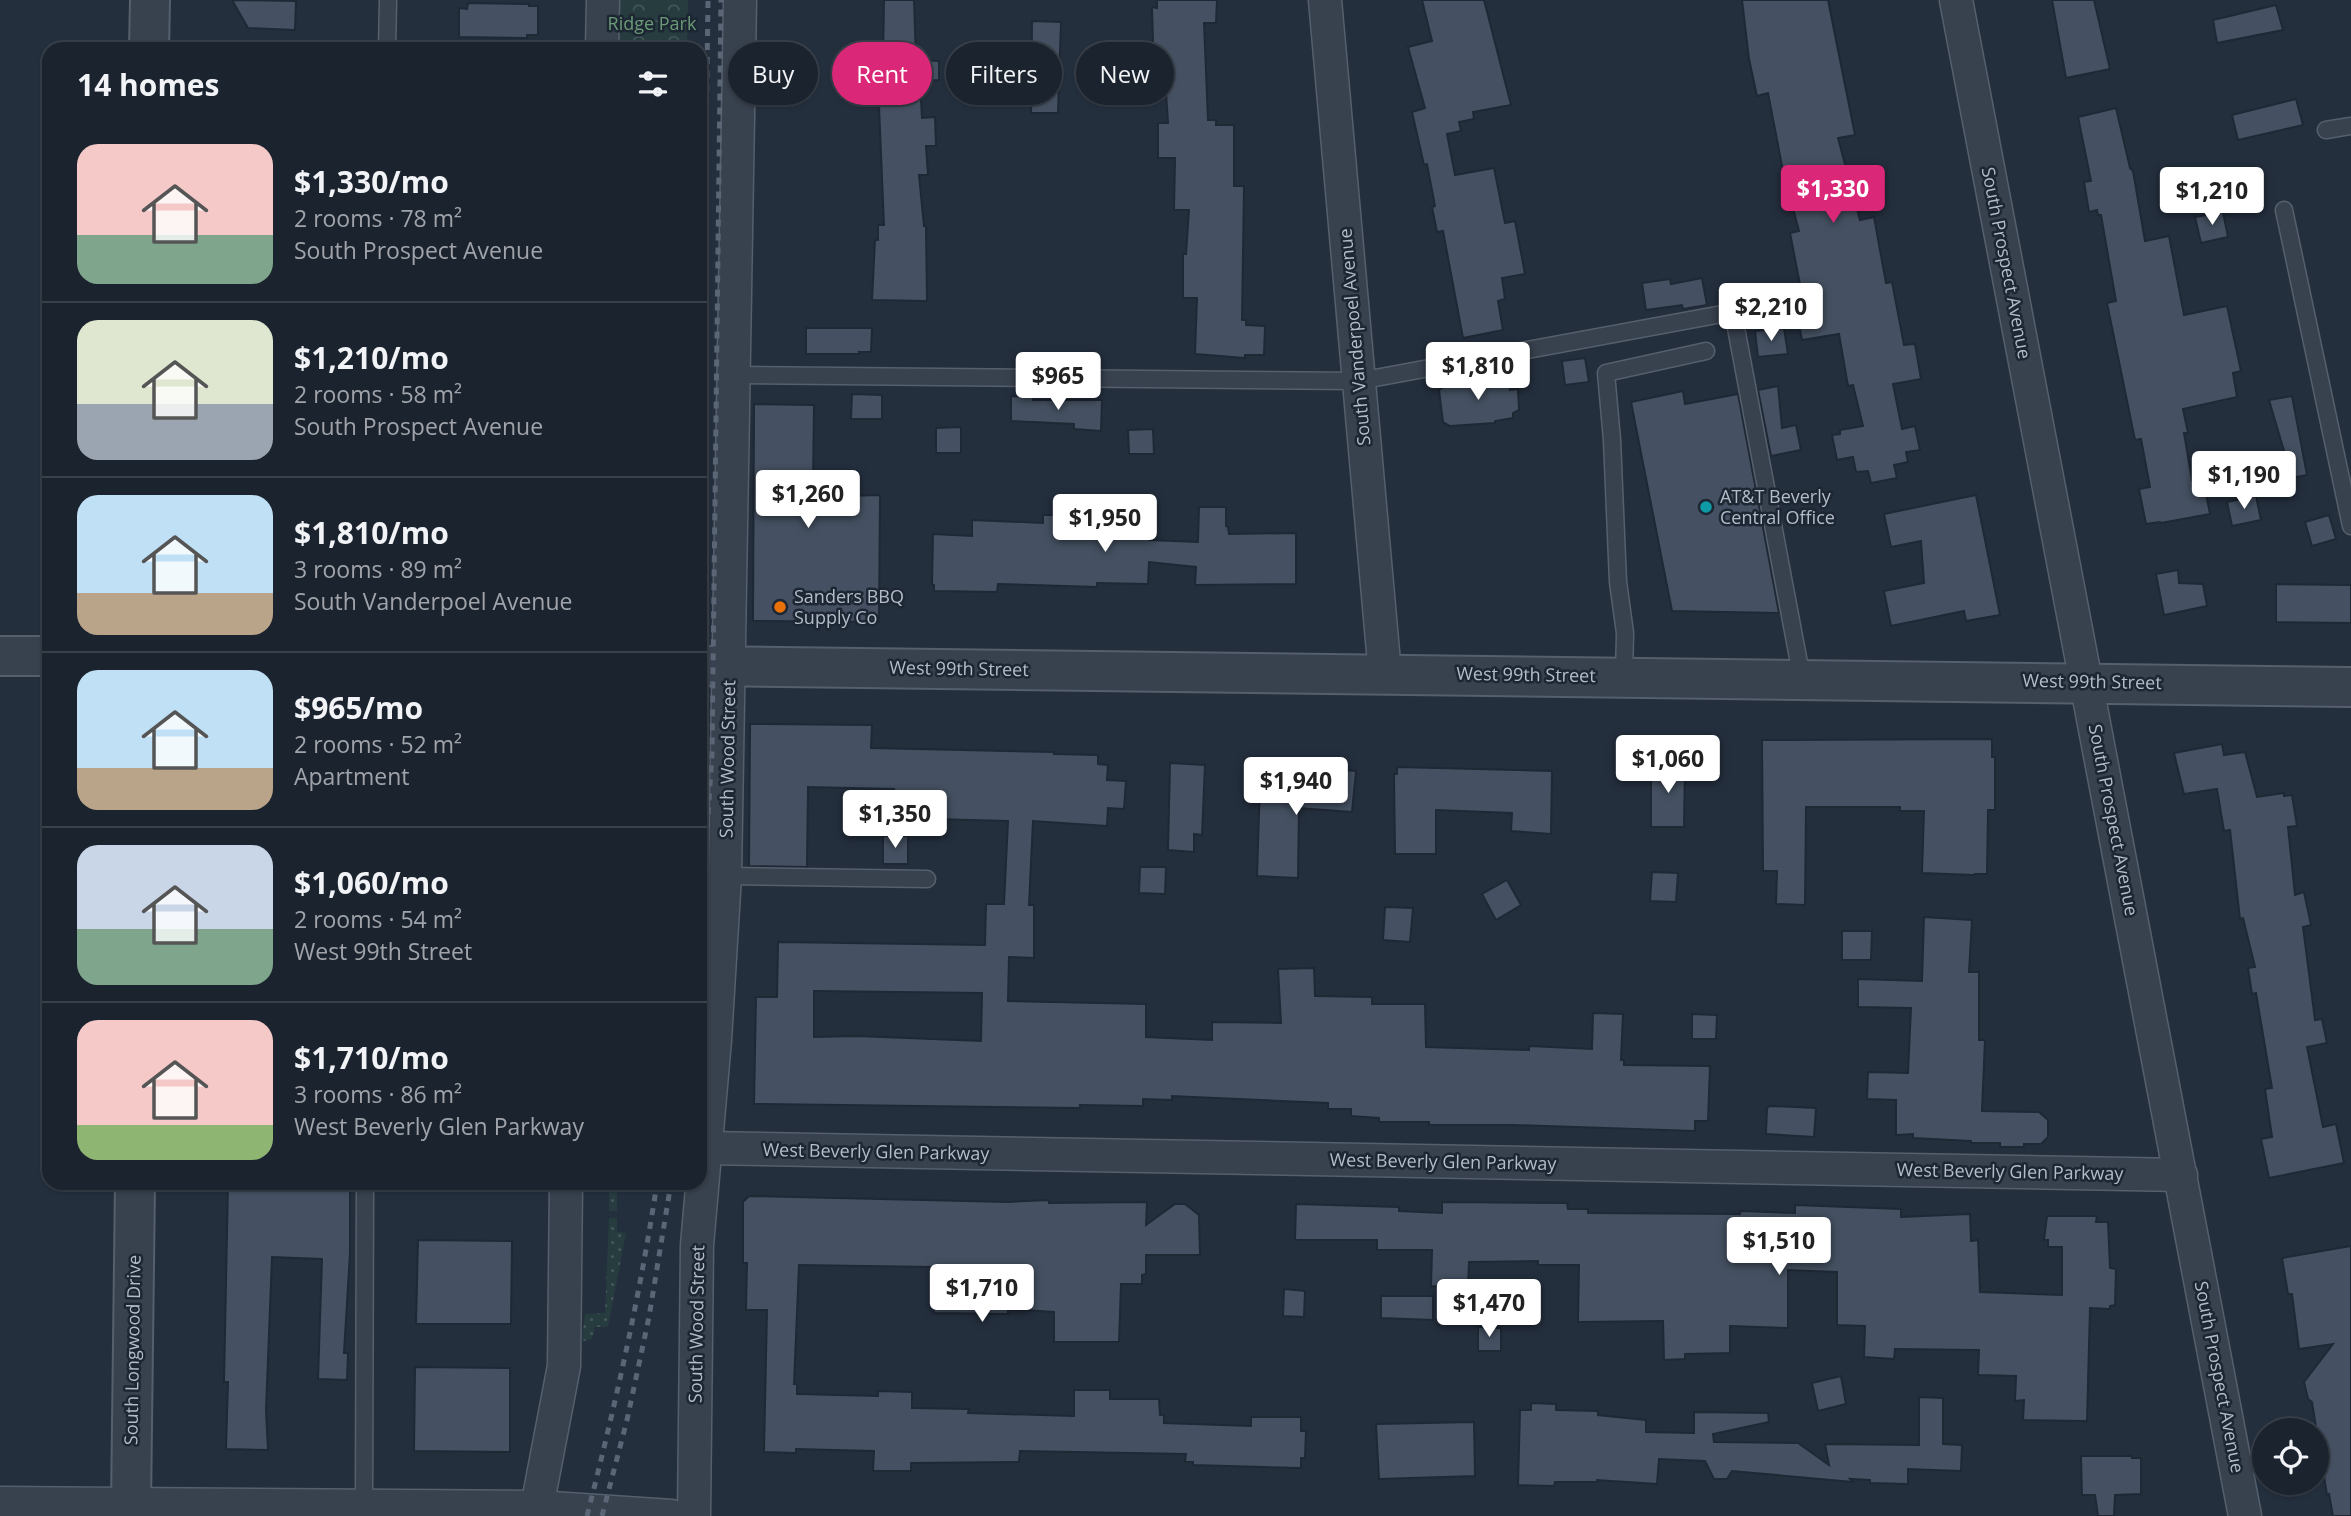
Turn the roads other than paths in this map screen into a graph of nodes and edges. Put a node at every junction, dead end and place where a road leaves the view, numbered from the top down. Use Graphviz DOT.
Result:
graph roads {
  1 [pos="149,0"];
  2 [pos="388,0"];
  3 [pos="603,0"];
  4 [pos="740,0"];
  5 [pos="1325,0"];
  6 [pos="1956,0"];
  7 [pos="149,42"];
  8 [pos="387,42"];
  9 [pos="602,42"];
  10 [pos="2351,126"];
  11 [pos="2326,131"];
  12 [pos="2284,210"];
  13 [pos="1706,351"];
  14 [pos="734,375"];
  15 [pos="1359,381"];
  16 [pos="2351,526"];
  17 [pos="0,656"];
  18 [pos="42,656"];
  19 [pos="715,666"];
  20 [pos="1385,674"];
  21 [pos="1624,677"];
  22 [pos="1802,679"];
  23 [pos="2087,682"];
  24 [pos="2351,687"];
  25 [pos="725,876"];
  26 [pos="927,879"];
  27 [pos="707,1126"];
  28 [pos="707,1148"];
  29 [pos="2180,1175"];
  30 [pos="135,1190"];
  31 [pos="365,1190"];
  32 [pos="566,1190"];
  33 [pos="702,1190"];
  34 [pos="0,1503"];
  35 [pos="364,1506"];
  36 [pos="130,1511"];
  37 [pos="546,1511"];
  38 [pos="633,1515"];
  39 [pos="671,1516"];
  40 [pos="694,1516"];
  41 [pos="2245,1516"];
  1 -- 7 [label="street"];
  2 -- 8 [label="lane"];
  3 -- 9 [label="street"];
  4 -- 14 [label="street, South Wood Street"];
  5 -- 15 [label="street, South Vanderpoel Avenue"];
  6 -- 23 [label="street, South Prospect Avenue"];
  10 -- 11 [label="lane"];
  12 -- 16 [label="lane"];
  13 -- 21 [label="lane"];
  14 -- 15 [label="lane"];
  14 -- 19 [label="street, South Wood Street"];
  15 -- 20 [label="street, South Vanderpoel Avenue"];
  15 -- 22 [label="lane"];
  17 -- 18 [label="street"];
  19 -- 20 [label="street, West 99th Street"];
  19 -- 25 [label="street, South Wood Street"];
  20 -- 21 [label="street, West 99th Street"];
  21 -- 22 [label="street, West 99th Street"];
  22 -- 23 [label="street, West 99th Street"];
  23 -- 24 [label="street, West 99th Street"];
  23 -- 29 [label="street, South Prospect Avenue"];
  25 -- 26 [label="lane"];
  25 -- 27 [label="street, South Wood Street"];
  28 -- 29 [label="street, West Beverly Glen Parkway"];
  29 -- 41 [label="street, South Prospect Avenue"];
  30 -- 36 [label="street, South Longwood Drive"];
  31 -- 35 [label="lane"];
  32 -- 37 [label="street"];
  33 -- 40 [label="street, South Wood Street"];
  34 -- 36 [label="street"];
  35 -- 36 [label="street"];
  35 -- 37 [label="street"];
  37 -- 38 [label="street"];
  38 -- 39 [label="street"];
}
